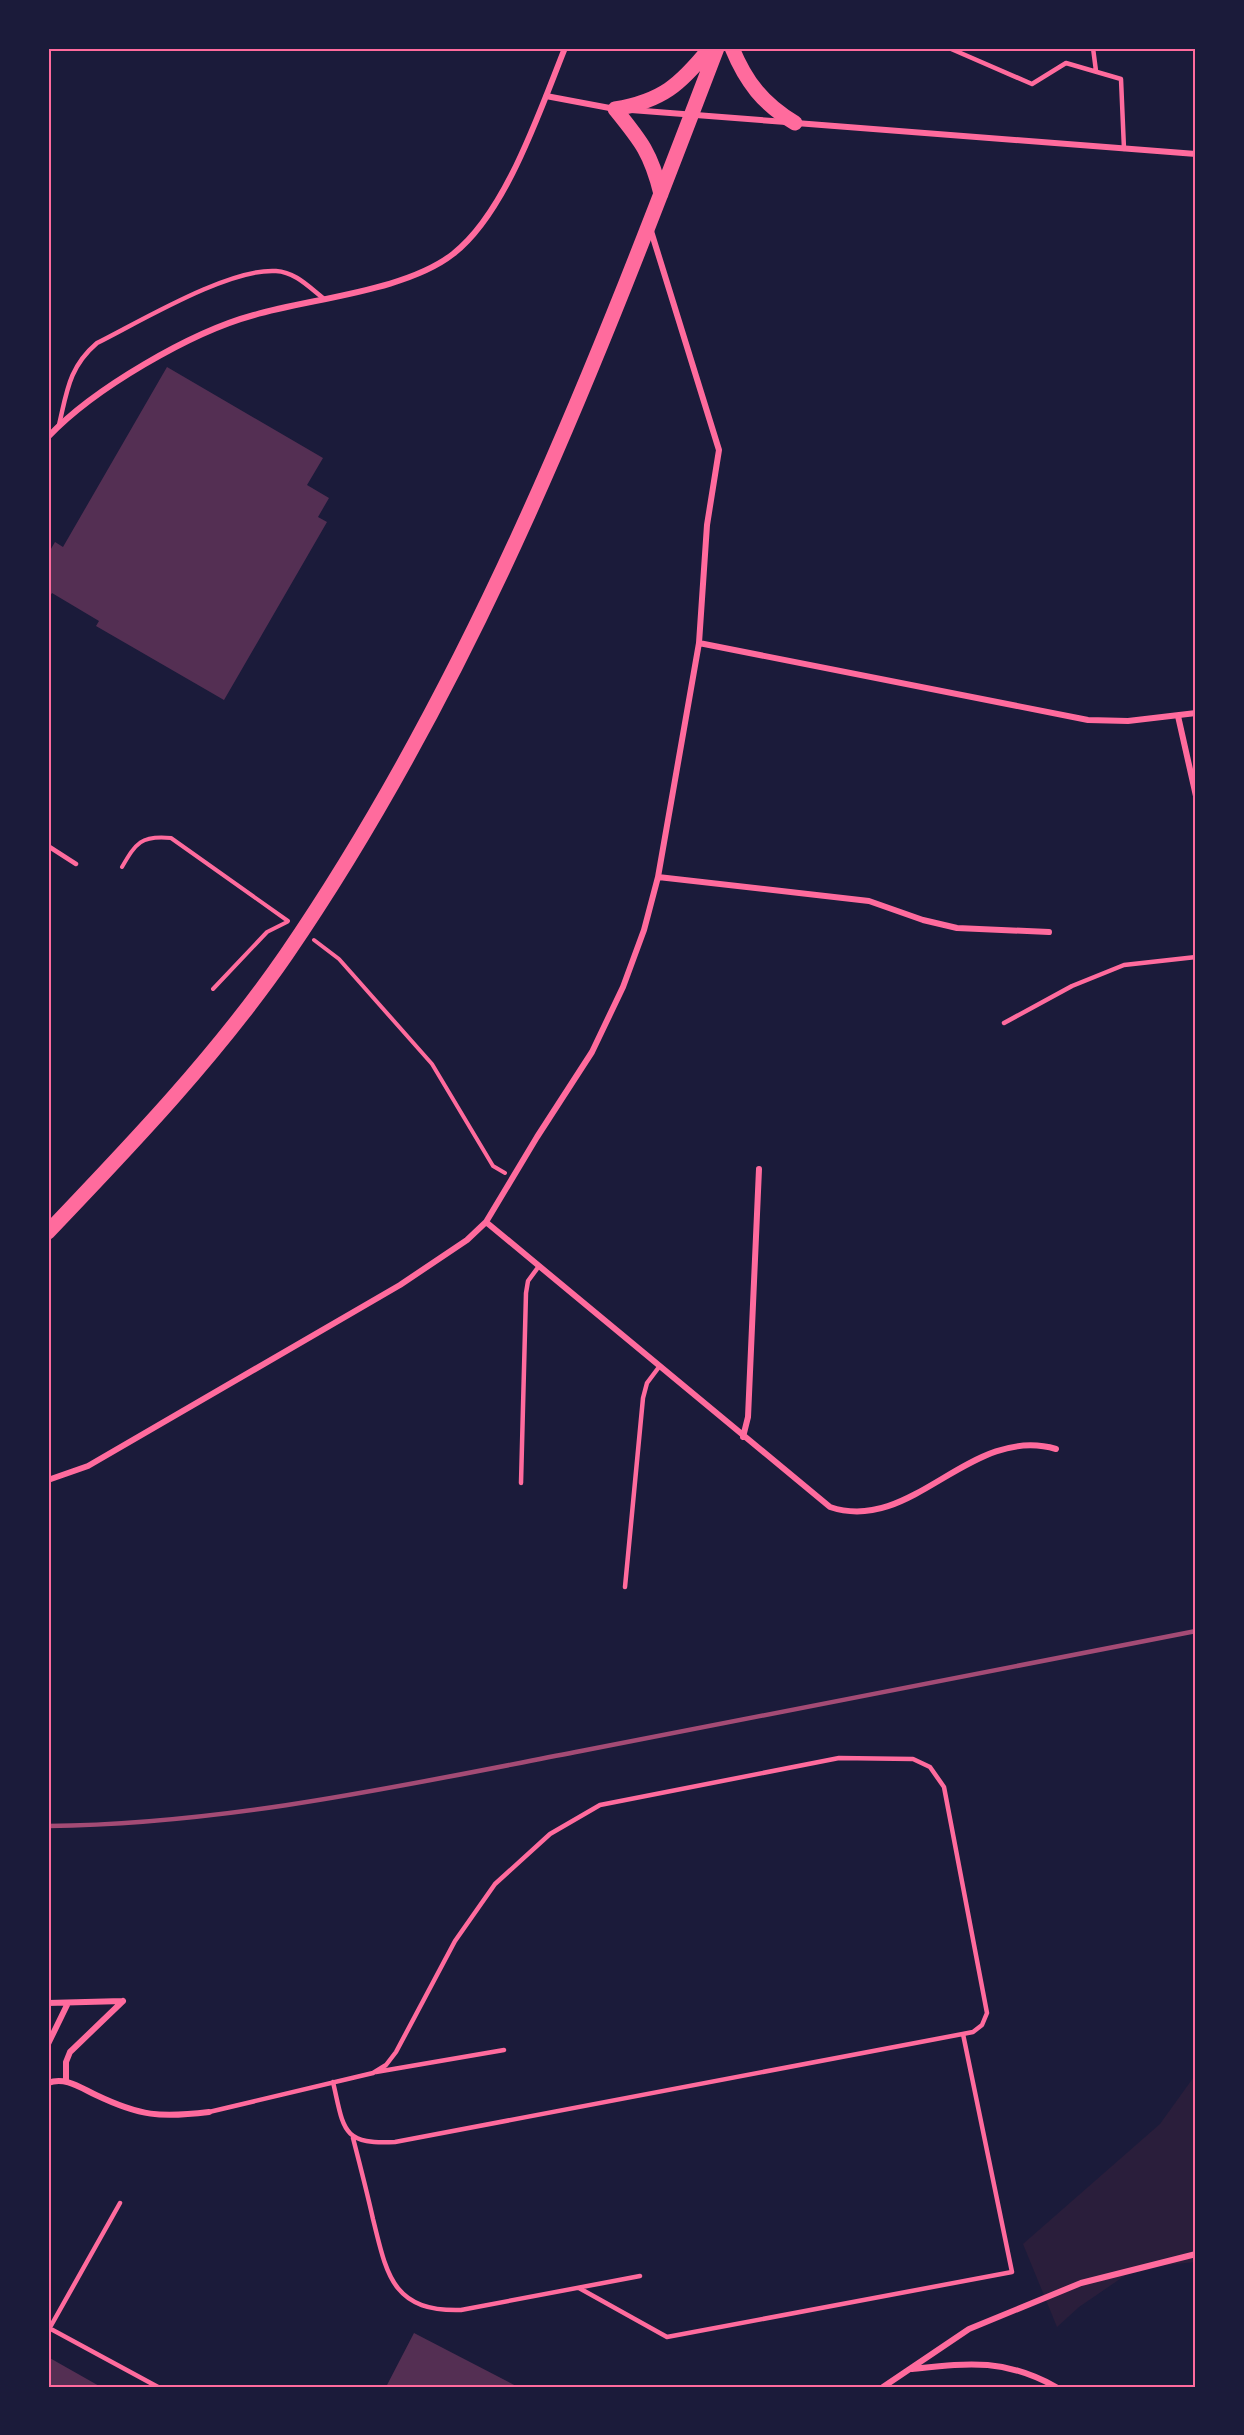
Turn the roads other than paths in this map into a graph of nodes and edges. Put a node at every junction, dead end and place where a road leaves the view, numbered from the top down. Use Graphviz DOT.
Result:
graph roads {
  1 [pos="565,48"];
  2 [pos="710,48"];
  3 [pos="717,48"];
  4 [pos="732,48"];
  5 [pos="949,48"];
  6 [pos="1094,48"];
  7 [pos="1096,72"];
  8 [pos="546,96"];
  9 [pos="615,109"];
  10 [pos="690,116"];
  11 [pos="795,123"];
  12 [pos="1124,149"];
  13 [pos="1196,154"];
  14 [pos="661,194"];
  15 [pos="650,228"];
  16 [pos="323,298"];
  17 [pos="59,425"];
  18 [pos="48,437"];
  19 [pos="699,643"];
  20 [pos="1196,713"];
  21 [pos="1178,716"];
  22 [pos="1196,796"];
  23 [pos="48,846"];
  24 [pos="76,864"];
  25 [pos="657,877"];
  26 [pos="1049,932"];
  27 [pos="1196,957"];
  28 [pos="1005,1023"];
  29 [pos="759,1169"];
  30 [pos="486,1222"];
  31 [pos="48,1232"];
  32 [pos="539,1266"];
  33 [pos="659,1367"];
  34 [pos="743,1437"];
  35 [pos="1056,1449"];
  36 [pos="48,1480"];
  37 [pos="520,1483"];
  38 [pos="625,1587"];
  39 [pos="48,2003"];
  40 [pos="68,2003"];
  41 [pos="963,2034"];
  42 [pos="48,2044"];
  43 [pos="504,2050"];
  44 [pos="374,2073"];
  45 [pos="66,2081"];
  46 [pos="333,2082"];
  47 [pos="48,2083"];
  48 [pos="209,2112"];
  49 [pos="353,2138"];
  50 [pos="120,2203"];
  51 [pos="1196,2254"];
  52 [pos="640,2276"];
  53 [pos="579,2288"];
  54 [pos="49,2330"];
  55 [pos="908,2369"];
  56 [pos="158,2387"];
  57 [pos="883,2387"];
  58 [pos="1056,2387"];
  1 -- 8 [label="street"];
  2 -- 9 [label="main road"];
  3 -- 10 [label="main road"];
  4 -- 11 [label="main road"];
  5 -- 7 [label="lane"];
  6 -- 7 [label="lane"];
  7 -- 12 [label="lane"];
  8 -- 9 [label="street"];
  8 -- 16 [label="street"];
  9 -- 10 [label="street"];
  9 -- 14 [label="main road"];
  10 -- 11 [label="street"];
  10 -- 14 [label="main road"];
  11 -- 12 [label="street"];
  12 -- 13 [label="street"];
  14 -- 15 [label="main road"];
  15 -- 19 [label="street"];
  15 -- 31 [label="main road"];
  16 -- 17 [label="street"];
  16 -- 17 [label="lane"];
  17 -- 18 [label="street"];
  19 -- 21 [label="street"];
  19 -- 25 [label="street"];
  20 -- 21 [label="street"];
  21 -- 22 [label="street"];
  23 -- 24 [label="lane"];
  25 -- 26 [label="street"];
  25 -- 30 [label="street"];
  27 -- 28 [label="lane"];
  29 -- 34 [label="street"];
  30 -- 32 [label="street"];
  30 -- 36 [label="street"];
  32 -- 33 [label="street"];
  32 -- 37 [label="lane"];
  33 -- 34 [label="street"];
  33 -- 38 [label="lane"];
  34 -- 35 [label="street"];
  39 -- 40 [label="street"];
  40 -- 42 [label="street"];
  40 -- 45 [label="street"];
  41 -- 44 [label="lane"];
  41 -- 49 [label="lane"];
  41 -- 53 [label="lane"];
  43 -- 44 [label="lane"];
  44 -- 46 [label="lane"];
  45 -- 47 [label="street"];
  45 -- 48 [label="street"];
  46 -- 48 [label="lane"];
  46 -- 49 [label="lane"];
  49 -- 53 [label="lane"];
  50 -- 54 [label="lane"];
  51 -- 55 [label="street"];
  52 -- 53 [label="lane"];
  54 -- 56 [label="lane"];
  55 -- 57 [label="street"];
  55 -- 58 [label="street"];
}
